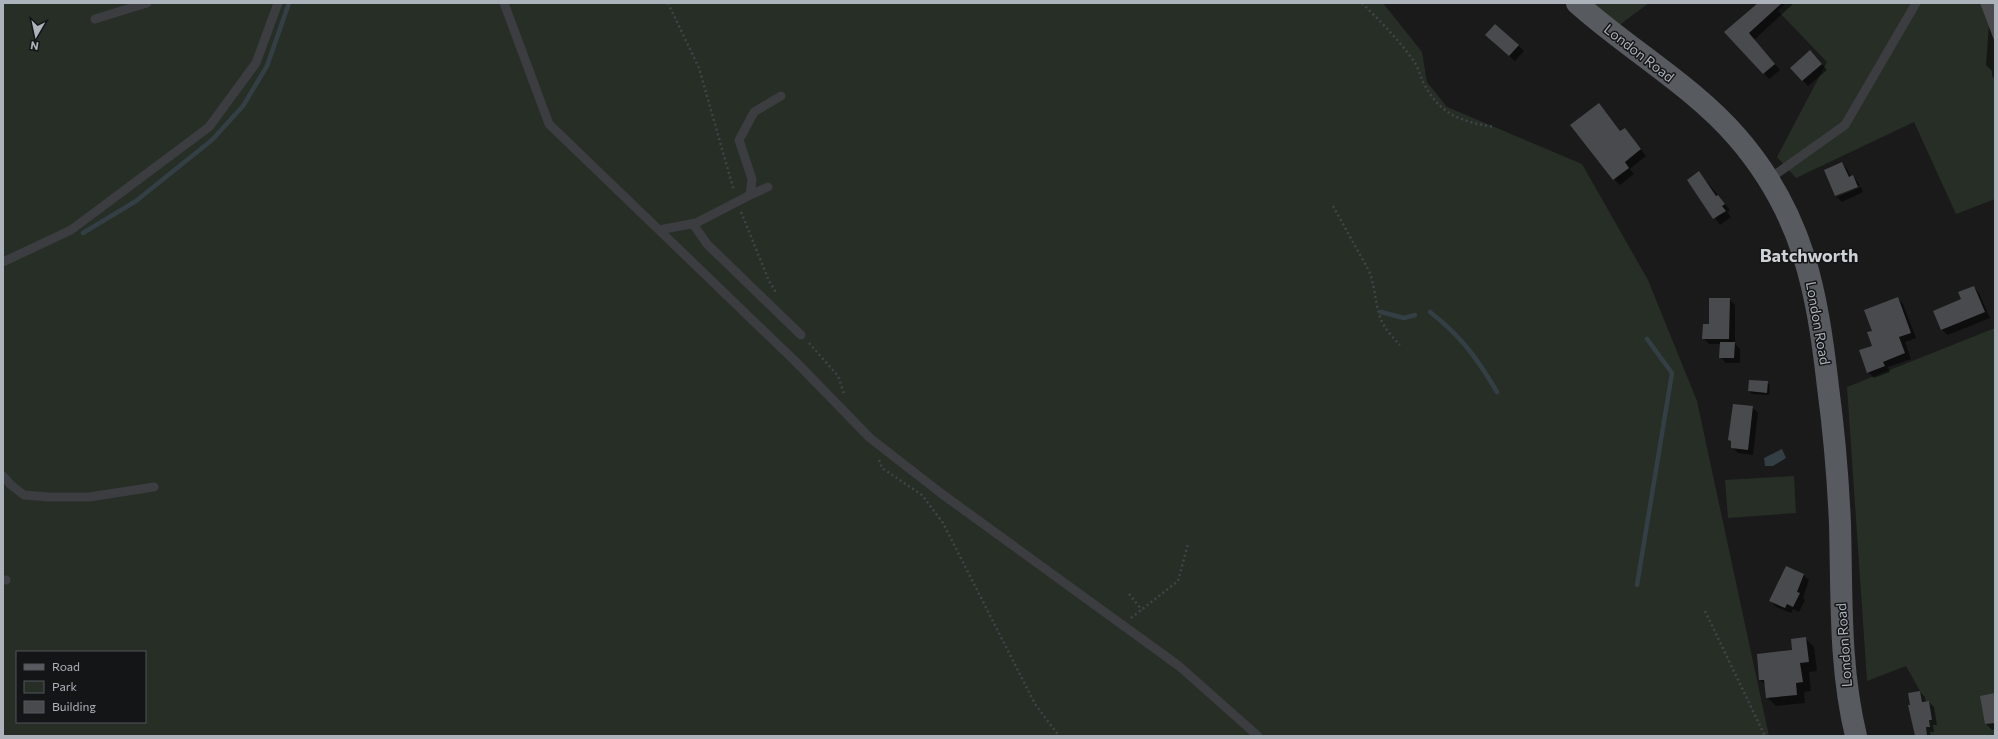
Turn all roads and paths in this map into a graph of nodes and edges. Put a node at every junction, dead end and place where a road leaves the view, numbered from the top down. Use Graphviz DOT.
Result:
graph roads {
  1 [pos="147,3"];
  2 [pos="278,3"];
  3 [pos="504,3"];
  4 [pos="668,3"];
  5 [pos="1362,3"];
  6 [pos="1577,3"];
  7 [pos="1916,3"];
  8 [pos="95,19"];
  9 [pos="781,96"];
  10 [pos="1494,127"];
  11 [pos="1769,179"];
  12 [pos="768,187"];
  13 [pos="750,195"];
  14 [pos="737,202"];
  15 [pos="1333,206"];
  16 [pos="693,224"];
  17 [pos="659,230"];
  18 [pos="3,262"];
  19 [pos="781,301"];
  20 [pos="801,334"];
  21 [pos="1400,345"];
  22 [pos="844,396"];
  23 [pos="870,438"];
  24 [pos="3,476"];
  25 [pos="154,488"];
  26 [pos="1188,544"];
  27 [pos="1129,594"];
  28 [pos="1142,610"];
  29 [pos="1705,611"];
  30 [pos="1123,625"];
  31 [pos="1059,736"];
  32 [pos="1258,736"];
  33 [pos="1765,736"];
  34 [pos="1856,736"];
  1 -- 8 [label="lane"];
  2 -- 18 [label="lane"];
  3 -- 17 [label="lane"];
  4 -- 14 [label="path"];
  5 -- 10 [label="path"];
  6 -- 11 [label="main road, London Road"];
  7 -- 11 [label="lane"];
  9 -- 13 [label="lane"];
  11 -- 34 [label="main road, London Road"];
  12 -- 13 [label="lane"];
  13 -- 14 [label="lane"];
  14 -- 16 [label="lane"];
  14 -- 19 [label="path"];
  15 -- 21 [label="path"];
  16 -- 17 [label="lane"];
  16 -- 20 [label="lane"];
  17 -- 23 [label="lane"];
  20 -- 22 [label="path"];
  23 -- 30 [label="lane"];
  23 -- 31 [label="path"];
  24 -- 25 [label="lane"];
  26 -- 28 [label="path"];
  27 -- 28 [label="path"];
  28 -- 30 [label="path"];
  29 -- 33 [label="path"];
  30 -- 32 [label="lane"];
}
